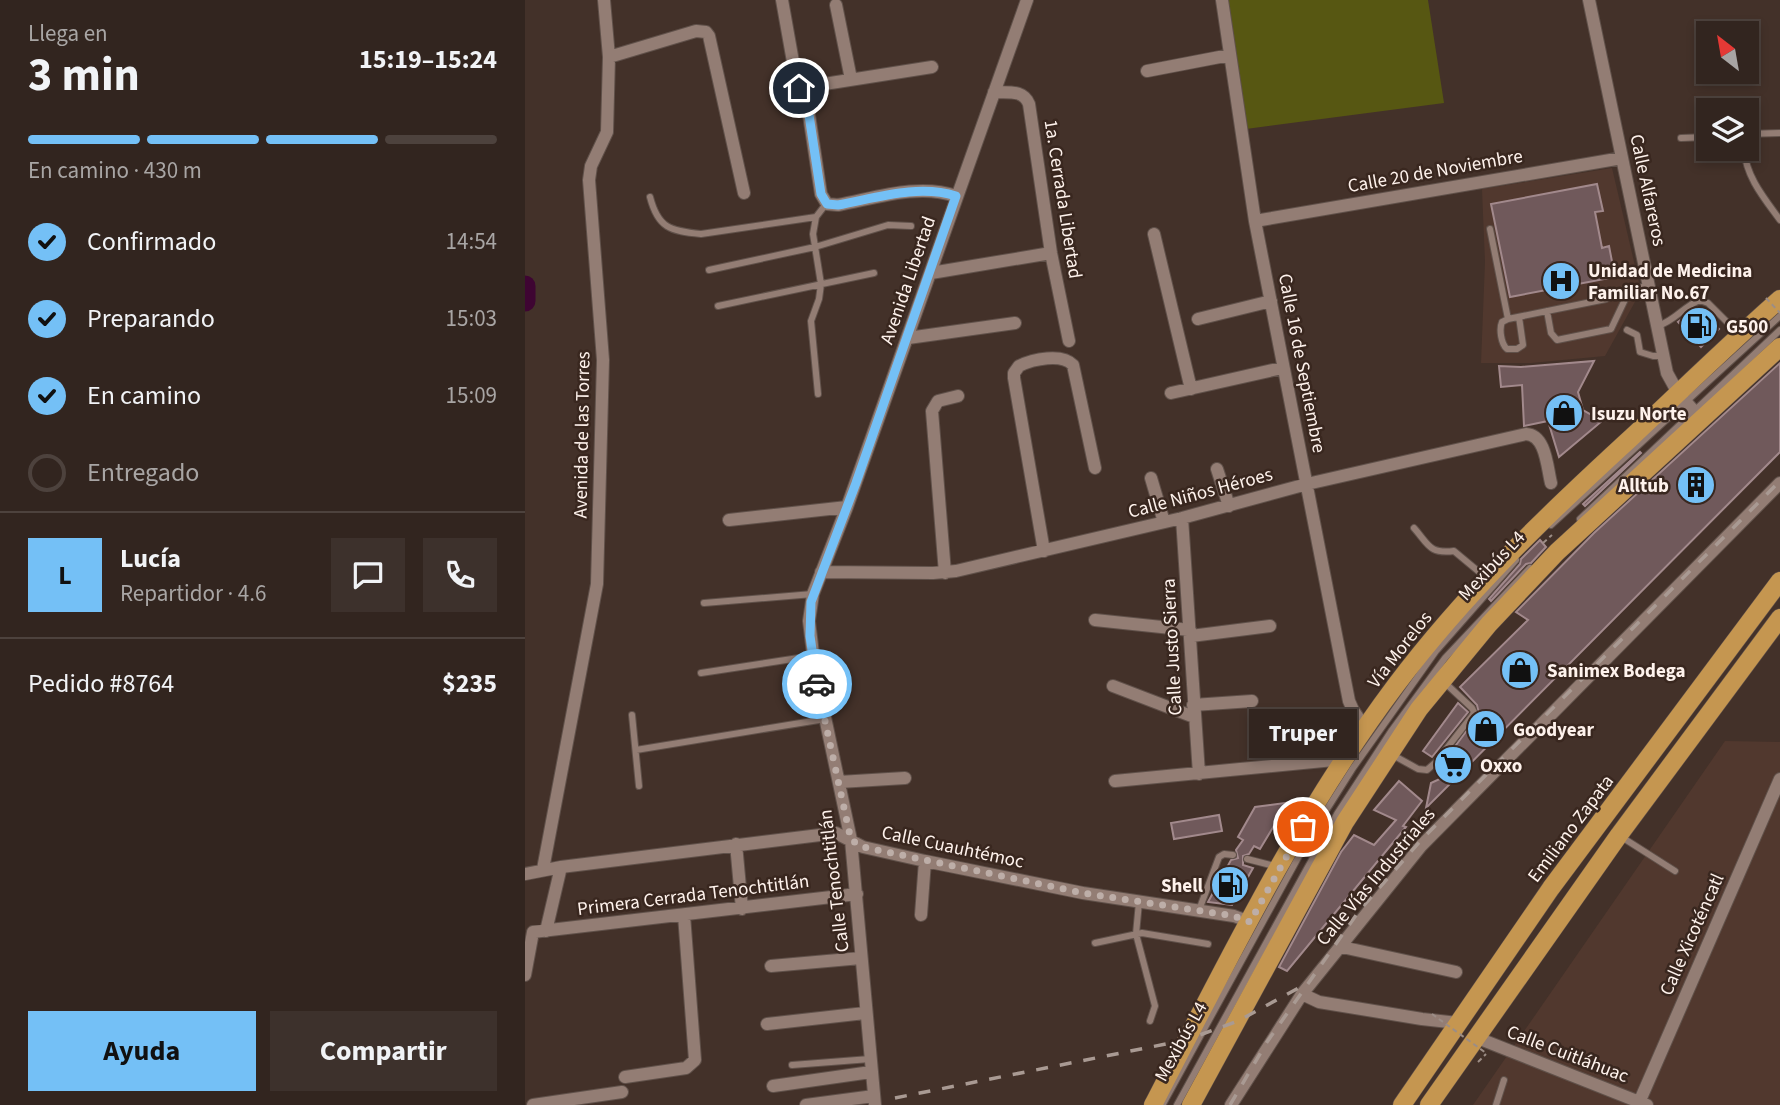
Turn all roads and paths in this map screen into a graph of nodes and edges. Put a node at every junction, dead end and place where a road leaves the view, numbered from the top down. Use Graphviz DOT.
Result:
graph roads {
  1 [pos="604,0"];
  2 [pos="782,0"];
  3 [pos="1027,0"];
  4 [pos="1222,0"];
  5 [pos="1589,0"];
  6 [pos="836,5"];
  7 [pos="1230,55"];
  8 [pos="609,57"];
  9 [pos="932,67"];
  10 [pos="1147,71"];
  11 [pos="851,79"];
  12 [pos="799,88"];
  13 [pos="994,92"];
  14 [pos="1780,132"];
  15 [pos="1759,133"];
  16 [pos="1696,137"];
  17 [pos="1681,138"];
  18 [pos="1622,158"];
  19 [pos="1746,161"];
  20 [pos="744,193"];
  21 [pos="956,196"];
  22 [pos="650,197"];
  23 [pos="827,204"];
  24 [pos="816,217"];
  25 [pos="1780,220"];
  26 [pos="1255,221"];
  27 [pos="911,226"];
  28 [pos="1490,229"];
  29 [pos="1154,234"];
  30 [pos="815,247"];
  31 [pos="1051,253"];
  32 [pos="709,270"];
  33 [pos="874,273"];
  34 [pos="931,273"];
  35 [pos="821,284"];
  36 [pos="1650,286"];
  37 [pos="1630,289"];
  38 [pos="1773,298"];
  39 [pos="1271,301"];
  40 [pos="718,306"];
  41 [pos="1547,311"];
  42 [pos="1780,315"];
  43 [pos="1519,317"];
  44 [pos="1198,319"];
  45 [pos="1508,319"];
  46 [pos="1015,323"];
  47 [pos="1658,326"];
  48 [pos="1626,330"];
  49 [pos="1780,330"];
  50 [pos="1741,335"];
  51 [pos="908,338"];
  52 [pos="1069,341"];
  53 [pos="1780,348"];
  54 [pos="1663,356"];
  55 [pos="1282,368"];
  56 [pos="1191,389"];
  57 [pos="1171,393"];
  58 [pos="818,394"];
  59 [pos="958,396"];
  60 [pos="1689,406"];
  61 [pos="1095,468"];
  62 [pos="1217,469"];
  63 [pos="1151,478"];
  64 [pos="1551,483"];
  65 [pos="1780,483"];
  66 [pos="1307,484"];
  67 [pos="1229,506"];
  68 [pos="847,507"];
  69 [pos="1182,518"];
  70 [pos="729,520"];
  71 [pos="1164,522"];
  72 [pos="1577,522"];
  73 [pos="1414,528"];
  74 [pos="1567,531"];
  75 [pos="1044,551"];
  76 [pos="821,572"];
  77 [pos="945,573"];
  78 [pos="1485,578"];
  79 [pos="1780,581"];
  80 [pos="813,594"];
  81 [pos="704,603"];
  82 [pos="1780,618"];
  83 [pos="1095,621"];
  84 [pos="1270,626"];
  85 [pos="1190,633"];
  86 [pos="812,656"];
  87 [pos="701,673"];
  88 [pos="1442,680"];
  89 [pos="1113,686"];
  90 [pos="1252,701"];
  91 [pos="1193,711"];
  92 [pos="632,716"];
  93 [pos="825,719"];
  94 [pos="1365,728"];
  95 [pos="636,750"];
  96 [pos="1389,753"];
  97 [pos="1345,759"];
  98 [pos="1199,774"];
  99 [pos="905,778"];
  100 [pos="1780,779"];
  101 [pos="1115,781"];
  102 [pos="839,782"];
  103 [pos="639,786"];
  104 [pos="1619,835"];
  105 [pos="851,840"];
  106 [pos="736,844"];
  107 [pos="1234,855"];
  108 [pos="1247,859"];
  109 [pos="925,861"];
  110 [pos="561,867"];
  111 [pos="1280,868"];
  112 [pos="543,869"];
  113 [pos="1675,871"];
  114 [pos="526,878"];
  115 [pos="857,894"];
  116 [pos="1139,902"];
  117 [pos="742,909"];
  118 [pos="1199,910"];
  119 [pos="684,915"];
  120 [pos="921,915"];
  121 [pos="1250,922"];
  122 [pos="535,930"];
  123 [pos="1136,934"];
  124 [pos="1095,943"];
  125 [pos="1208,944"];
  126 [pos="1342,947"];
  127 [pos="861,958"];
  128 [pos="771,966"];
  129 [pos="1456,972"];
  130 [pos="525,975"];
  131 [pos="1303,994"];
  132 [pos="865,1013"];
  133 [pos="1427,1017"];
  134 [pos="1150,1021"];
  135 [pos="1458,1023"];
  136 [pos="767,1024"];
  137 [pos="1475,1038"];
  138 [pos="1479,1063"];
  139 [pos="792,1065"];
  140 [pos="870,1066"];
  141 [pos="625,1077"];
  142 [pos="1504,1080"];
  143 [pos="773,1086"];
  144 [pos="622,1092"];
  145 [pos="874,1100"];
  146 [pos="1641,1104"];
  147 [pos="533,1105"];
  148 [pos="806,1105"];
  149 [pos="1153,1105"];
  150 [pos="1163,1105"];
  151 [pos="1177,1105"];
  152 [pos="1191,1105"];
  153 [pos="1231,1105"];
  154 [pos="1402,1105"];
  155 [pos="1429,1105"];
  156 [pos="1496,1105"];
  1 -- 8 [label="street, Avenida de las Torres"];
  2 -- 12 [label="street"];
  3 -- 13 [label="street, Avenida Libertad"];
  4 -- 7 [label="street, Calle 16 de Septiembre"];
  5 -- 18 [label="street, Calle Alfareros"];
  6 -- 11 [label="street"];
  7 -- 10 [label="street"];
  7 -- 26 [label="street, Calle 16 de Septiembre"];
  8 -- 20 [label="street"];
  8 -- 112 [label="street, Avenida de las Torres"];
  9 -- 11 [label="street"];
  11 -- 12 [label="street"];
  12 -- 23 [label="street"];
  13 -- 21 [label="street, Avenida Libertad"];
  13 -- 31 [label="street, 1a. Cerrada Libertad"];
  14 -- 15 [label="lane"];
  16 -- 17 [label="lane"];
  18 -- 26 [label="street, Calle 20 de Noviembre"];
  18 -- 36 [label="street, Calle Alfareros"];
  19 -- 25 [label="lane"];
  21 -- 23 [label="street"];
  21 -- 34 [label="street, Avenida Libertad"];
  22 -- 24 [label="lane"];
  23 -- 24 [label="lane"];
  24 -- 30 [label="lane"];
  26 -- 39 [label="street, Calle 16 de Septiembre"];
  27 -- 30 [label="lane"];
  28 -- 45 [label="lane"];
  29 -- 56 [label="street"];
  30 -- 32 [label="lane"];
  30 -- 35 [label="lane"];
  31 -- 34 [label="street"];
  31 -- 52 [label="street, 1a. Cerrada Libertad"];
  33 -- 35 [label="lane"];
  34 -- 51 [label="street, Avenida Libertad"];
  35 -- 40 [label="lane"];
  35 -- 58 [label="lane"];
  36 -- 37 [label="lane"];
  36 -- 47 [label="street, Calle Alfareros"];
  37 -- 41 [label="lane"];
  37 -- 41 [label="lane"];
  38 -- 42 [label="path, bridge"];
  38 -- 50 [label="main road, Vía Morelos"];
  39 -- 44 [label="street"];
  39 -- 55 [label="street, Calle 16 de Septiembre"];
  41 -- 43 [label="lane"];
  42 -- 60 [label="lane, Mexibús L4"];
  43 -- 45 [label="lane"];
  43 -- 45 [label="lane"];
  46 -- 51 [label="street"];
  47 -- 50 [label="lane"];
  47 -- 54 [label="street, Calle Alfareros"];
  48 -- 54 [label="lane"];
  49 -- 60 [label="lane, Mexibús L4"];
  50 -- 60 [label="main road, Vía Morelos"];
  51 -- 68 [label="street, Avenida Libertad"];
  53 -- 60 [label="main road, Vía Morelos"];
  54 -- 60 [label="street, Calle Alfareros"];
  55 -- 56 [label="street"];
  55 -- 66 [label="street, Calle 16 de Septiembre"];
  56 -- 57 [label="street"];
  59 -- 77 [label="street"];
  60 -- 72 [label="lane, Mexibús L4"];
  60 -- 78 [label="main road, Vía Morelos"];
  60 -- 88 [label="main road, Vía Morelos"];
  60 -- 150 [label="lane, Mexibús L4"];
  61 -- 75 [label="street"];
  62 -- 67 [label="street"];
  63 -- 71 [label="street"];
  64 -- 66 [label="street, Calle Niños Héroes"];
  65 -- 126 [label="street, Calle Vías Industriales"];
  66 -- 67 [label="street, Calle Niños Héroes"];
  66 -- 94 [label="street, Calle 16 de Septiembre"];
  67 -- 69 [label="street, Calle Niños Héroes"];
  68 -- 70 [label="street"];
  68 -- 76 [label="street, Avenida Libertad"];
  69 -- 71 [label="street, Calle Niños Héroes"];
  69 -- 85 [label="street, Calle Justo Sierra"];
  71 -- 75 [label="street, Calle Niños Héroes"];
  73 -- 78 [label="lane"];
  74 -- 151 [label="lane, Mexibús L4"];
  75 -- 77 [label="street, Calle Niños Héroes"];
  76 -- 77 [label="street, Calle Niños Héroes"];
  76 -- 80 [label="street, Calle Tenochtitlán"];
  78 -- 94 [label="main road, Vía Morelos"];
  79 -- 135 [label="main road, Emiliano Zapata"];
  80 -- 81 [label="lane"];
  80 -- 86 [label="street, Calle Tenochtitlán"];
  82 -- 104 [label="main road"];
  83 -- 85 [label="street"];
  84 -- 85 [label="street"];
  85 -- 91 [label="street, Calle Justo Sierra"];
  86 -- 87 [label="lane"];
  86 -- 93 [label="street, Calle Tenochtitlán"];
  88 -- 96 [label="main road, Vía Morelos"];
  88 -- 96 [label="lane"];
  89 -- 91 [label="street"];
  90 -- 91 [label="street"];
  91 -- 98 [label="street, Calle Justo Sierra"];
  92 -- 95 [label="lane"];
  93 -- 95 [label="lane"];
  93 -- 102 [label="street, Calle Tenochtitlán"];
  94 -- 97 [label="main road, Vía Morelos"];
  95 -- 103 [label="lane"];
  96 -- 152 [label="main road, Vía Morelos"];
  97 -- 98 [label="street"];
  97 -- 111 [label="main road, Vía Morelos"];
  98 -- 101 [label="street"];
  99 -- 102 [label="street"];
  100 -- 146 [label="street, Calle Xicoténcatl"];
  102 -- 105 [label="street, Calle Tenochtitlán"];
  104 -- 113 [label="lane"];
  104 -- 137 [label="main road"];
  105 -- 106 [label="street, Calle Cuauhtémoc"];
  105 -- 109 [label="street, Calle Cuauhtémoc"];
  105 -- 115 [label="street, Calle Tenochtitlán"];
  106 -- 110 [label="street, Calle Cuauhtémoc"];
  106 -- 117 [label="street"];
  107 -- 118 [label="lane"];
  108 -- 111 [label="lane"];
  109 -- 116 [label="street, Calle Cuauhtémoc"];
  109 -- 120 [label="street"];
  110 -- 112 [label="street, Calle Cuauhtémoc"];
  110 -- 122 [label="street"];
  111 -- 121 [label="main road, Vía Morelos"];
  112 -- 114 [label="street, Calle Cuauhtémoc"];
  115 -- 117 [label="street, Primera Cerrada Tenochtitlán"];
  115 -- 127 [label="street, Calle Tenochtitlán"];
  116 -- 118 [label="street, Calle Cuauhtémoc"];
  116 -- 123 [label="lane"];
  117 -- 119 [label="street, Primera Cerrada Tenochtitlán"];
  118 -- 121 [label="street, Calle Cuauhtémoc"];
  119 -- 122 [label="street, Primera Cerrada Tenochtitlán"];
  119 -- 141 [label="street"];
  121 -- 149 [label="main road, Vía Morelos"];
  122 -- 130 [label="street"];
  123 -- 124 [label="lane"];
  123 -- 125 [label="lane"];
  123 -- 134 [label="lane"];
  126 -- 129 [label="street"];
  126 -- 131 [label="street, Calle Vías Industriales"];
  127 -- 128 [label="street"];
  127 -- 132 [label="street, Calle Tenochtitlán"];
  131 -- 133 [label="street"];
  131 -- 153 [label="street, Calle Vías Industriales"];
  132 -- 136 [label="street"];
  132 -- 140 [label="street, Calle Tenochtitlán"];
  133 -- 135 [label="street"];
  133 -- 138 [label="path, bridge"];
  135 -- 154 [label="main road, Emiliano Zapata"];
  137 -- 146 [label="street, Calle Cuitláhuac"];
  137 -- 155 [label="main road"];
  139 -- 140 [label="lane"];
  140 -- 143 [label="street"];
  140 -- 145 [label="street, Calle Tenochtitlán"];
  142 -- 156 [label="lane"];
  144 -- 147 [label="street"];
  145 -- 148 [label="street"];
}
